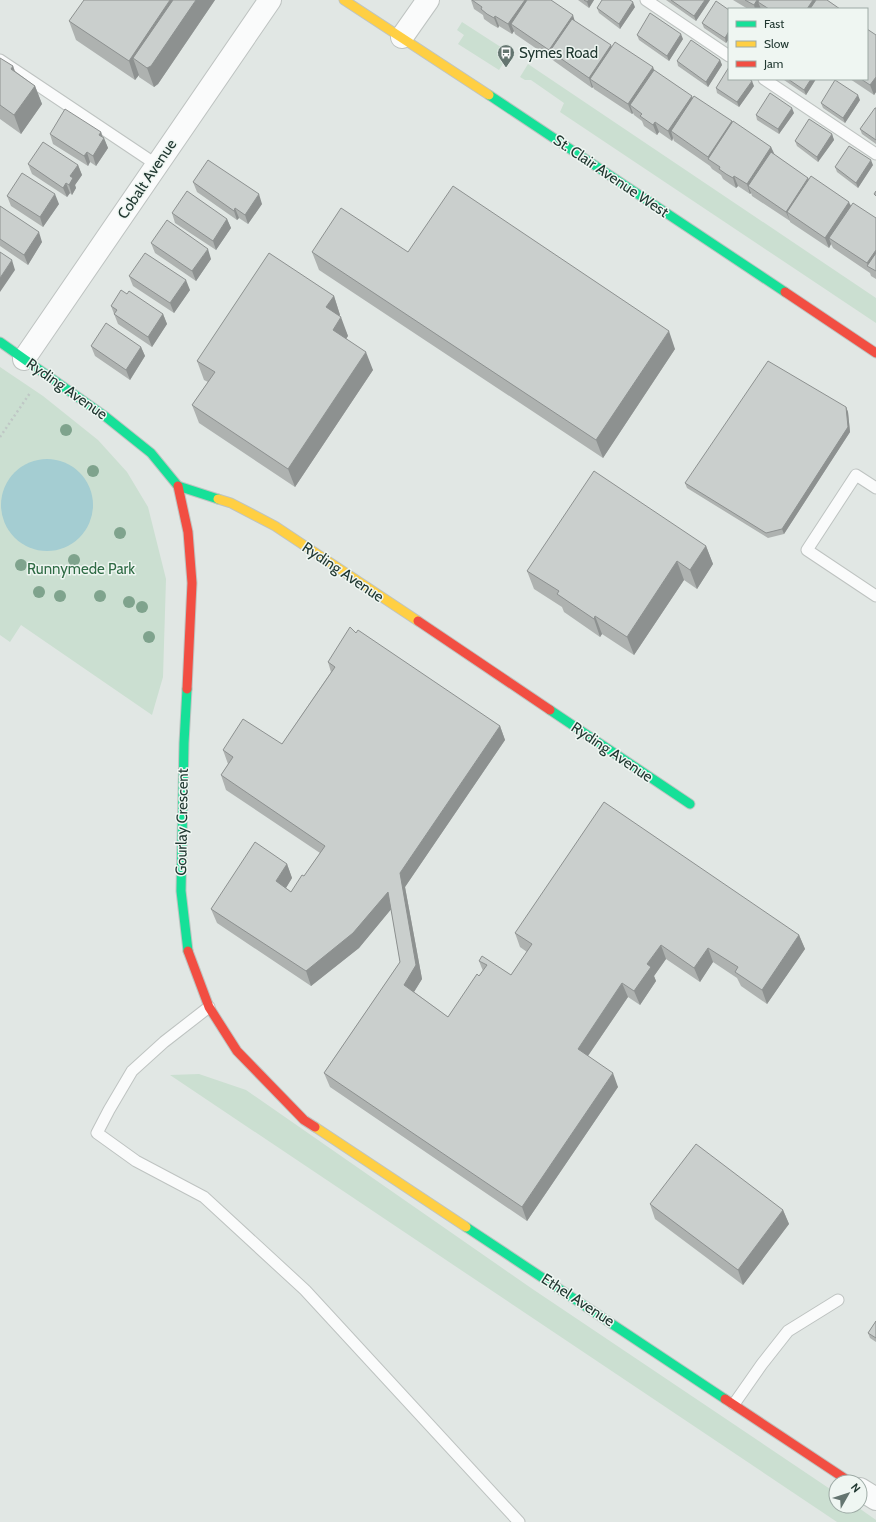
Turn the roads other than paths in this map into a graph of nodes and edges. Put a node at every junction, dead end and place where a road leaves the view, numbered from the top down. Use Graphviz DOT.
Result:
graph roads {
  1 [pos="270,0"];
  2 [pos="344,0"];
  3 [pos="428,0"];
  4 [pos="646,0"];
  5 [pos="402,37"];
  6 [pos="728,55"];
  7 [pos="0,60"];
  8 [pos="765,80"];
  9 [pos="876,154"];
  10 [pos="157,165"];
  11 [pos="0,342"];
  12 [pos="876,353"];
  13 [pos="24,359"];
  14 [pos="178,486"];
  15 [pos="876,488"];
  16 [pos="875,593"];
  17 [pos="690,804"];
  18 [pos="208,1007"];
  19 [pos="304,1120"];
  20 [pos="838,1300"];
  21 [pos="734,1404"];
  22 [pos="838,1474"];
  23 [pos="519,1522"];
  1 -- 10 [label="street, Cobalt Avenue"];
  2 -- 5 [label="street, St. Clair Avenue West"];
  3 -- 5 [label="street"];
  4 -- 6 [label="lane"];
  5 -- 12 [label="street, St. Clair Avenue West"];
  7 -- 10 [label="lane"];
  8 -- 9 [label="lane"];
  10 -- 13 [label="street, Cobalt Avenue"];
  11 -- 13 [label="street, Ryding Avenue"];
  13 -- 14 [label="street, Ryding Avenue"];
  14 -- 17 [label="street, Ryding Avenue"];
  14 -- 18 [label="street, Gourlay Crescent"];
  15 -- 16 [label="lane"];
  18 -- 19 [label="street, Gourlay Crescent"];
  18 -- 23 [label="lane"];
  19 -- 21 [label="street, Ethel Avenue"];
  20 -- 21 [label="lane"];
  21 -- 22 [label="street, Ethel Avenue"];
}
